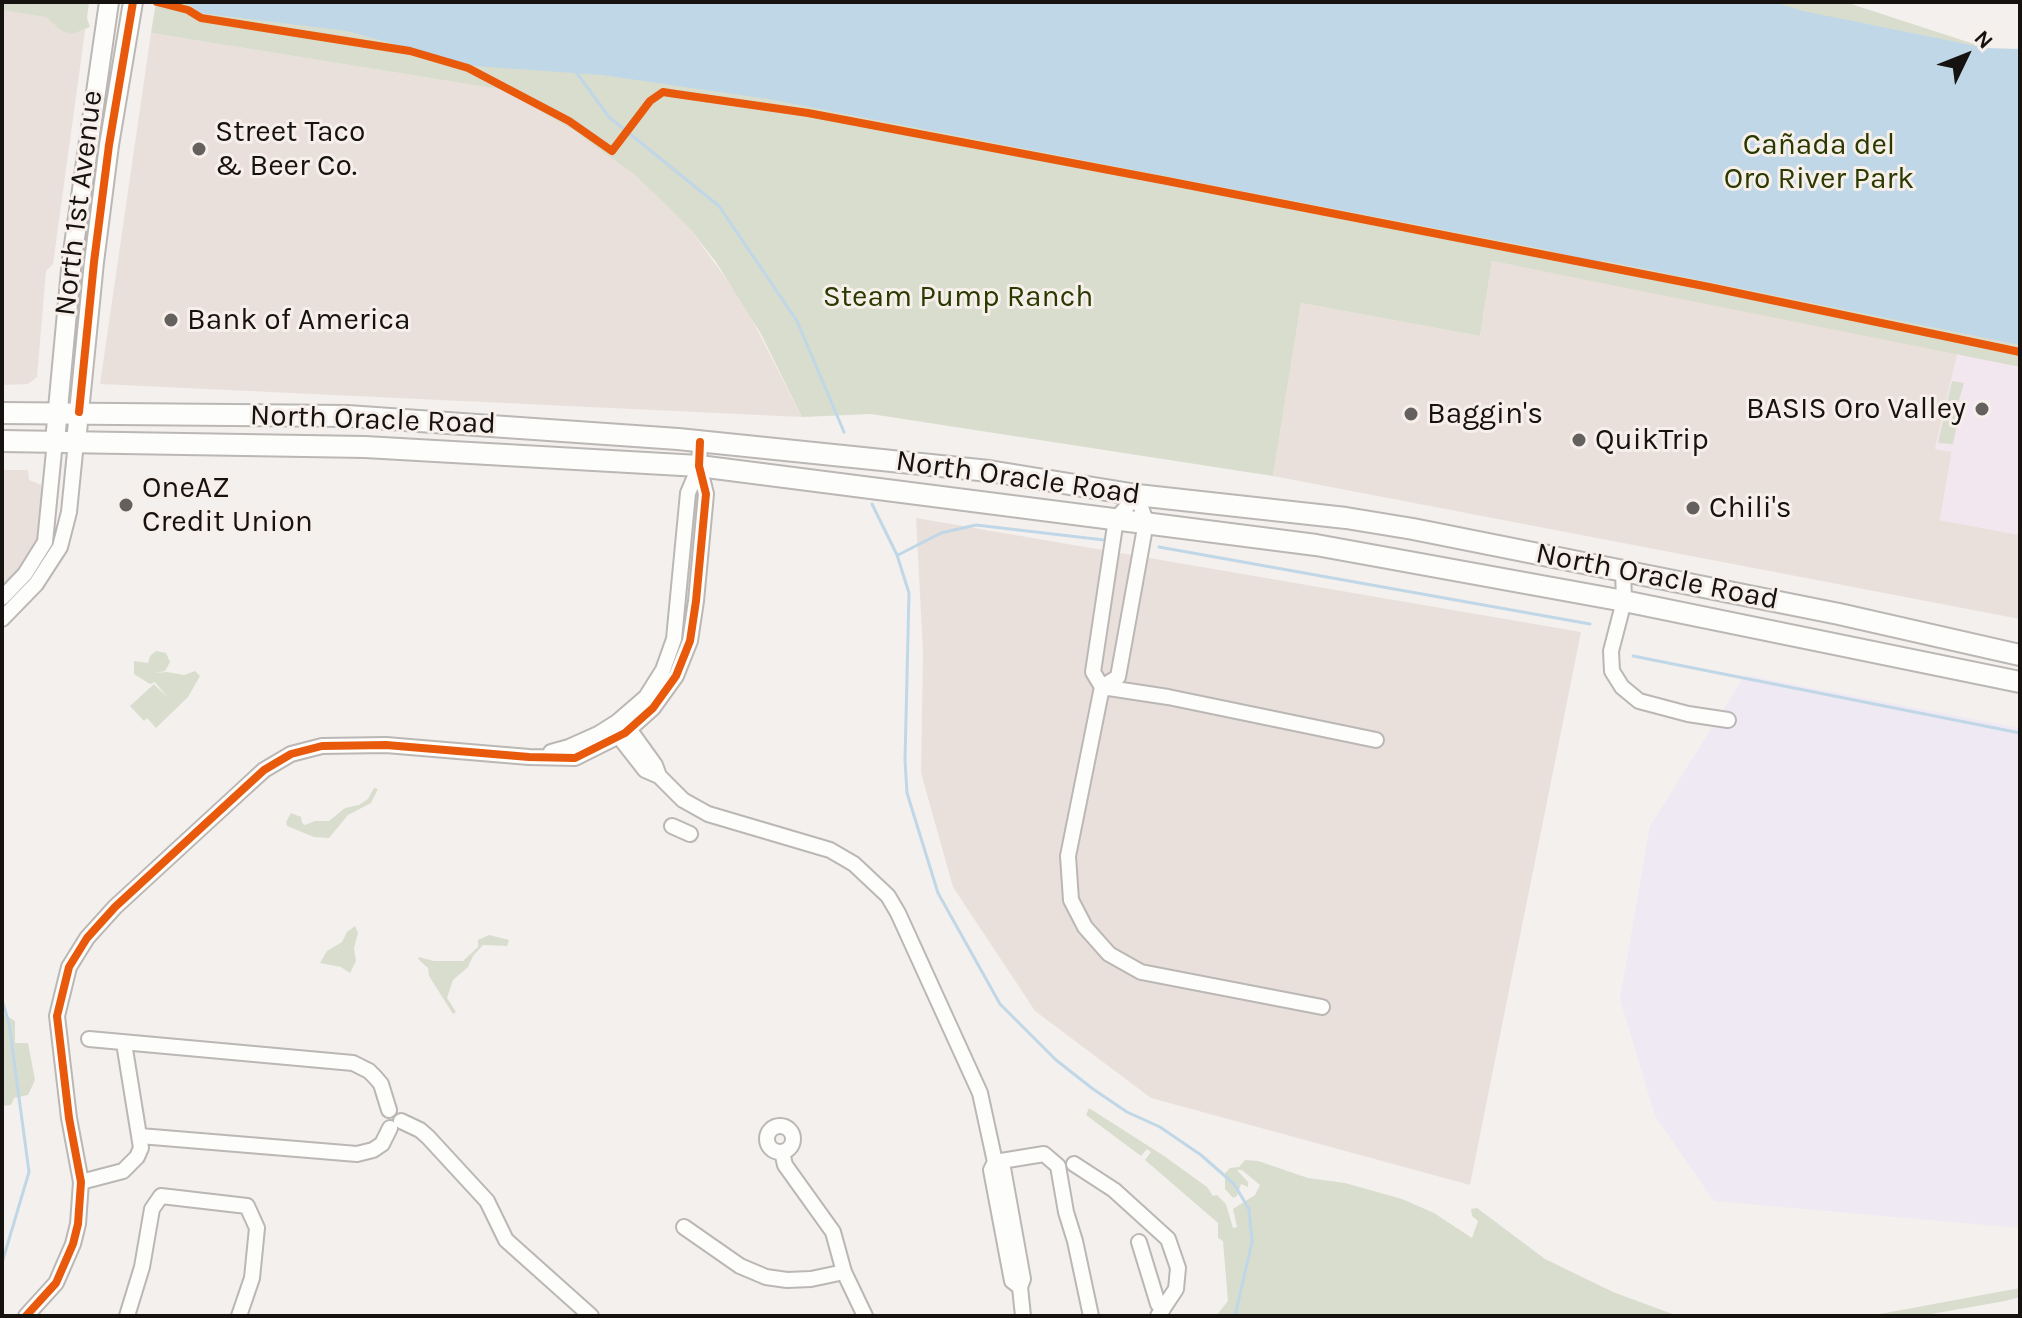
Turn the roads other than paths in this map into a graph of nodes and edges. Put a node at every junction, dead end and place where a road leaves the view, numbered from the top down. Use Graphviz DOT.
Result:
graph roads {
  1 [pos="108,8"];
  2 [pos="132,10"];
  3 [pos="57,412"];
  4 [pos="79,412"];
  5 [pos="2,413"];
  6 [pos="2,441"];
  7 [pos="55,441"];
  8 [pos="76,442"];
  9 [pos="700,442"];
  10 [pos="699,466"];
  11 [pos="1137,495"];
  12 [pos="1116,519"];
  13 [pos="1146,522"];
  14 [pos="45,542"];
  15 [pos="60,547"];
  16 [pos="1632,572"];
  17 [pos="2,598"];
  18 [pos="1624,601"];
  19 [pos="2,619"];
  20 [pos="2020,655"];
  21 [pos="2020,682"];
  22 [pos="1102,687"];
  23 [pos="653,708"];
  24 [pos="1728,720"];
  25 [pos="620,728"];
  26 [pos="1376,740"];
  27 [pos="649,756"];
  28 [pos="659,776"];
  29 [pos="672,826"];
  30 [pos="690,834"];
  31 [pos="1322,1007"];
  32 [pos="89,1039"];
  33 [pos="124,1043"];
  34 [pos="393,1120"];
  35 [pos="140,1136"];
  36 [pos="782,1152"];
  37 [pos="995,1162"];
  38 [pos="1074,1164"];
  39 [pos="81,1182"];
  40 [pos="684,1227"];
  41 [pos="1139,1242"];
  42 [pos="844,1272"];
  43 [pos="1020,1287"];
  44 [pos="1160,1312"];
  45 [pos="26,1316"];
  46 [pos="127,1316"];
  47 [pos="239,1316"];
  48 [pos="591,1316"];
  49 [pos="865,1316"];
  50 [pos="1023,1316"];
  51 [pos="1091,1316"];
  1 -- 3 [label="main road, North 1st Avenue"];
  2 -- 4 [label="main road, North 1st Avenue"];
  3 -- 4 [label="highway, North Oracle Road"];
  3 -- 5 [label="highway, North Oracle Road"];
  3 -- 7 [label="main road, North 1st Avenue"];
  4 -- 8 [label="main road, North 1st Avenue"];
  4 -- 9 [label="highway, North Oracle Road"];
  6 -- 7 [label="highway, North Oracle Road"];
  7 -- 8 [label="highway, North Oracle Road"];
  7 -- 14 [label="street, North 1st Avenue"];
  8 -- 10 [label="highway, North Oracle Road"];
  8 -- 15 [label="street, North 1st Avenue"];
  9 -- 10 [label="street"];
  9 -- 11 [label="highway, North Oracle Road"];
  10 -- 12 [label="highway, North Oracle Road"];
  10 -- 23 [label="street"];
  10 -- 25 [label="street"];
  11 -- 12 [label="street"];
  11 -- 13 [label="street"];
  11 -- 16 [label="highway, North Oracle Road"];
  12 -- 13 [label="highway, North Oracle Road"];
  12 -- 22 [label="street"];
  13 -- 18 [label="highway, North Oracle Road"];
  13 -- 22 [label="street"];
  14 -- 15 [label="street"];
  14 -- 17 [label="street, North 1st Avenue"];
  15 -- 19 [label="street, North 1st Avenue"];
  16 -- 18 [label="street"];
  16 -- 20 [label="highway, North Oracle Road"];
  18 -- 21 [label="highway, North Oracle Road"];
  18 -- 24 [label="street"];
  22 -- 26 [label="street"];
  22 -- 31 [label="street"];
  23 -- 25 [label="street"];
  23 -- 27 [label="street"];
  25 -- 27 [label="street"];
  25 -- 28 [label="street"];
  25 -- 39 [label="street"];
  27 -- 28 [label="street"];
  28 -- 37 [label="street"];
  29 -- 30 [label="street"];
  32 -- 33 [label="street"];
  33 -- 34 [label="street"];
  33 -- 35 [label="street"];
  34 -- 35 [label="street"];
  34 -- 48 [label="street"];
  35 -- 39 [label="street"];
  36 -- 42 [label="street"];
  37 -- 43 [label="street"];
  37 -- 43 [label="street"];
  37 -- 51 [label="street"];
  38 -- 44 [label="street"];
  39 -- 45 [label="street"];
  40 -- 42 [label="street"];
  41 -- 44 [label="street"];
  42 -- 49 [label="street"];
  43 -- 50 [label="street"];
  46 -- 47 [label="street"];
}
